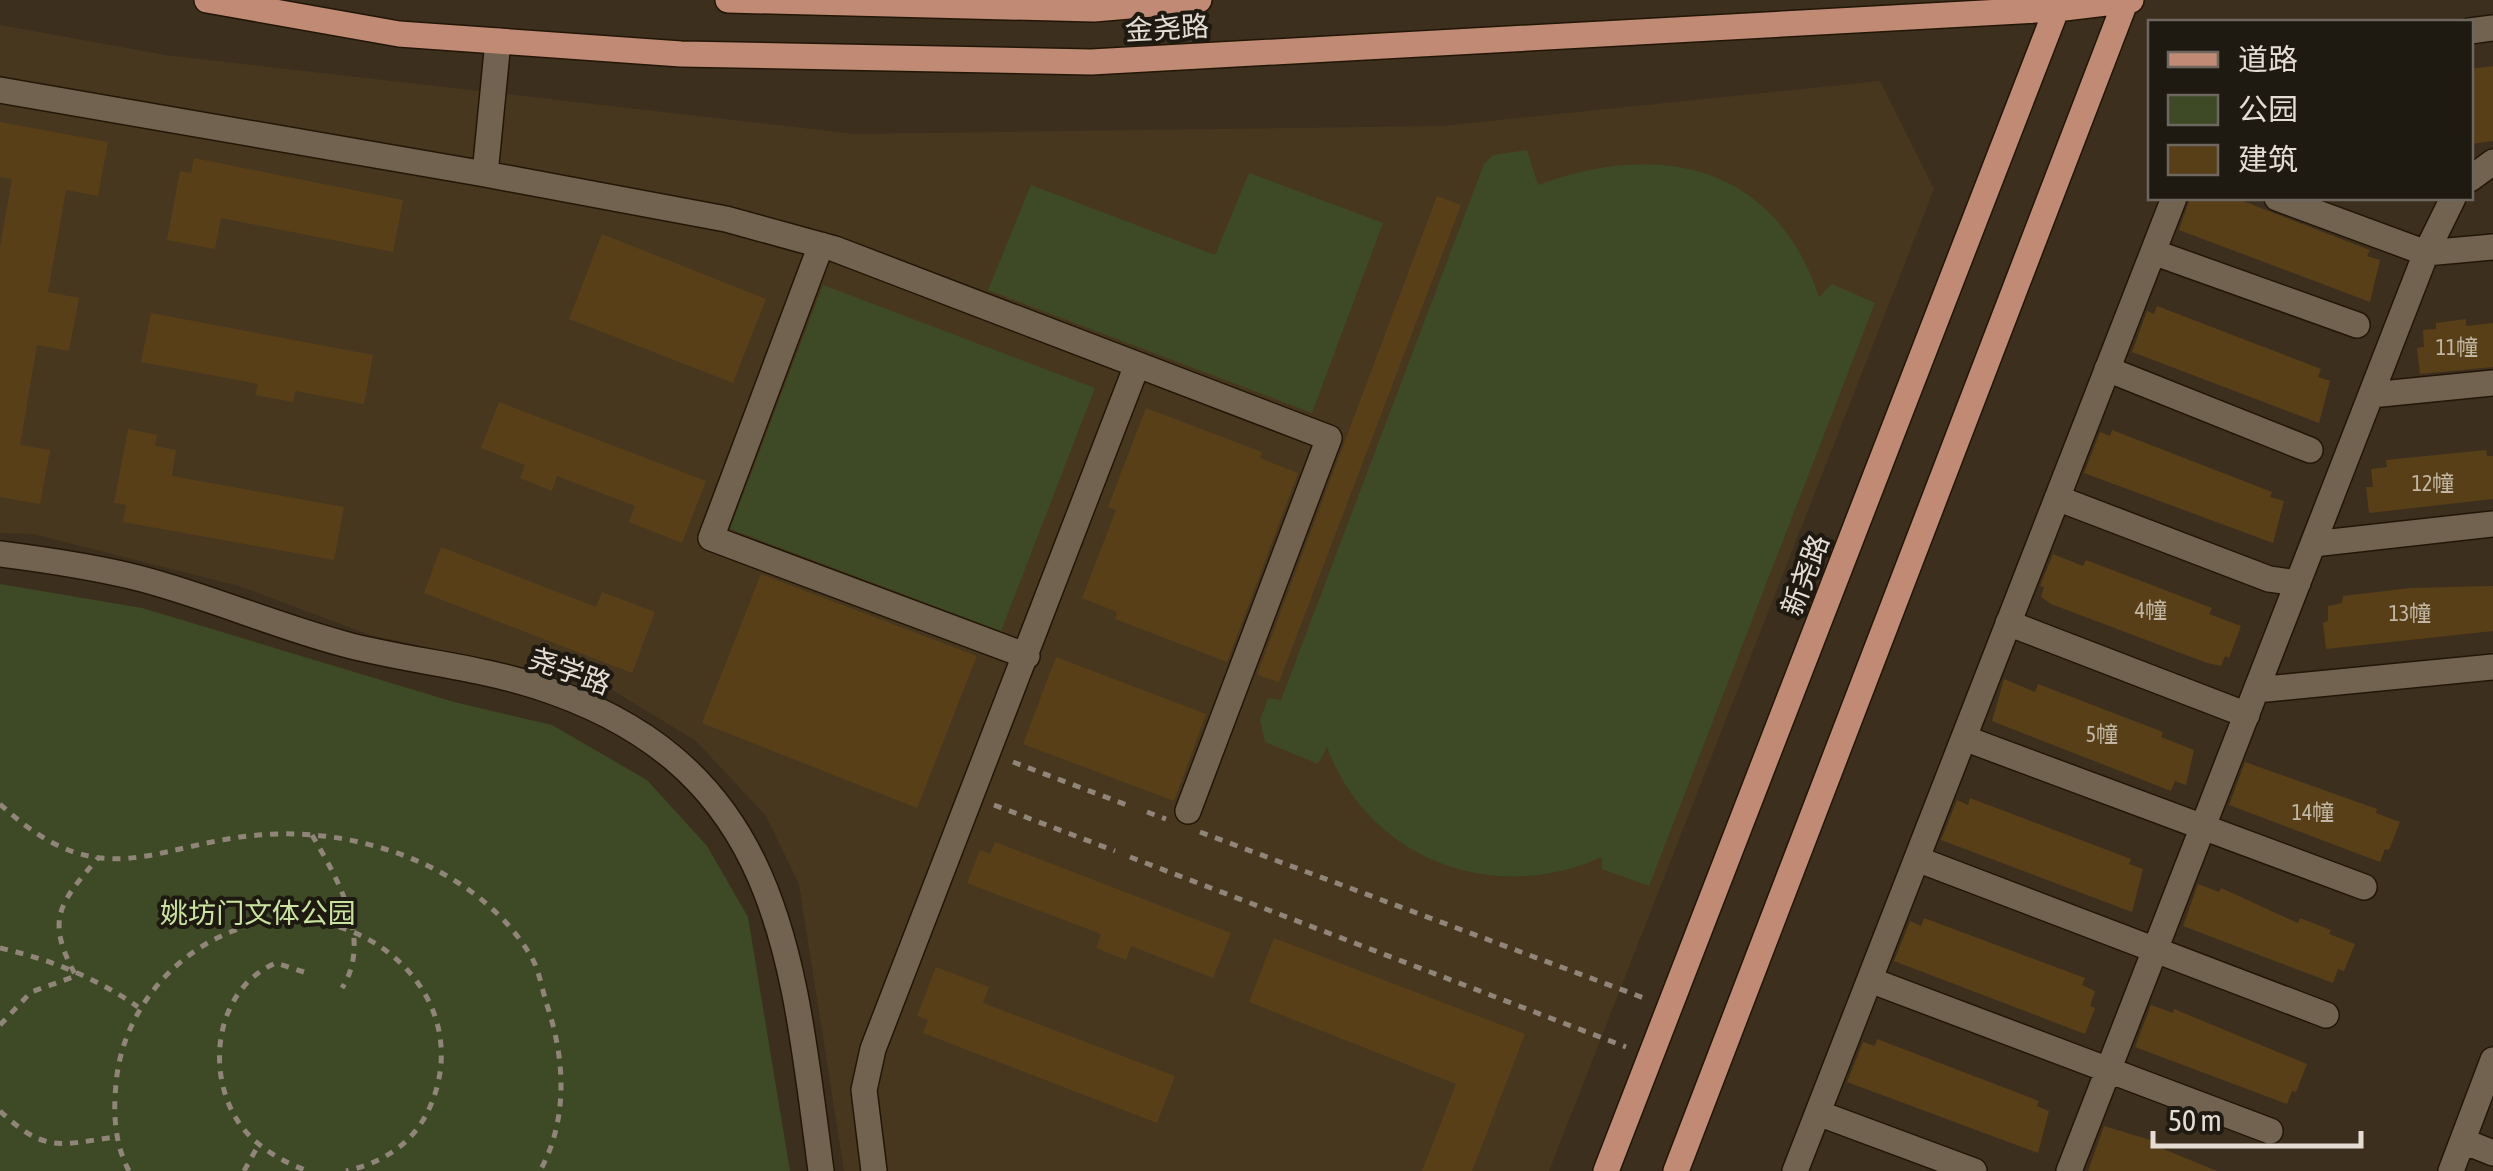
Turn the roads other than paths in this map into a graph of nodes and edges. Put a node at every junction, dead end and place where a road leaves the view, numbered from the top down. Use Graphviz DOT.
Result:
graph roads {
  1 [pos="207,0"];
  2 [pos="728,0"];
  3 [pos="1200,0"];
  4 [pos="2127,0"];
  5 [pos="888,2"];
  6 [pos="2058,5"];
  7 [pos="498,41"];
  8 [pos="0,90"];
  9 [pos="485,174"];
  10 [pos="2173,200"];
  11 [pos="2282,200"];
  12 [pos="2452,200"];
  13 [pos="821,245"];
  14 [pos="2493,247"];
  15 [pos="2153,252"];
  16 [pos="2426,253"];
  17 [pos="2358,325"];
  18 [pos="1137,365"];
  19 [pos="2108,370"];
  20 [pos="2493,383"];
  21 [pos="2371,395"];
  22 [pos="2310,450"];
  23 [pos="2057,498"];
  24 [pos="2493,524"];
  25 [pos="2313,544"];
  26 [pos="0,554"];
  27 [pos="2298,582"];
  28 [pos="2008,623"];
  29 [pos="1027,656"];
  30 [pos="2493,667"];
  31 [pos="2256,690"];
  32 [pos="2247,714"];
  33 [pos="1964,738"];
  34 [pos="1188,811"];
  35 [pos="2203,827"];
  36 [pos="1917,859"];
  37 [pos="2364,887"];
  38 [pos="2155,950"];
  39 [pos="1870,980"];
  40 [pos="2326,1016"];
  41 [pos="2493,1060"];
  42 [pos="2108,1070"];
  43 [pos="1818,1113"];
  44 [pos="2270,1131"];
  45 [pos="2462,1142"];
  46 [pos="2493,1153"];
  47 [pos="821,1171"];
  48 [pos="874,1171"];
  49 [pos="1606,1171"];
  50 [pos="1676,1171"];
  51 [pos="1795,1171"];
  52 [pos="1974,1171"];
  53 [pos="2068,1171"];
  54 [pos="2452,1171"];
  1 -- 7 [label="main road, 金尧路"];
  2 -- 5 [label="main road, 金尧路"];
  3 -- 5 [label="main road, 金尧路"];
  4 -- 6 [label="main road, 金尧路"];
  4 -- 50 [label="main road"];
  6 -- 7 [label="main road, 金尧路"];
  6 -- 49 [label="main road, 新尧路"];
  7 -- 9 [label="street"];
  8 -- 9 [label="street"];
  9 -- 13 [label="street"];
  10 -- 15 [label="street"];
  11 -- 16 [label="street"];
  12 -- 16 [label="street"];
  13 -- 18 [label="street"];
  13 -- 29 [label="street"];
  14 -- 16 [label="street"];
  15 -- 17 [label="street"];
  15 -- 19 [label="street"];
  16 -- 21 [label="street"];
  18 -- 29 [label="street"];
  18 -- 34 [label="street"];
  19 -- 22 [label="street"];
  19 -- 23 [label="street"];
  20 -- 21 [label="street"];
  21 -- 25 [label="street"];
  23 -- 27 [label="street"];
  23 -- 28 [label="street"];
  24 -- 25 [label="street"];
  25 -- 27 [label="street"];
  26 -- 47 [label="street, 尧学路"];
  27 -- 31 [label="street"];
  28 -- 32 [label="street"];
  28 -- 33 [label="street"];
  29 -- 48 [label="street"];
  30 -- 31 [label="street"];
  31 -- 32 [label="street"];
  32 -- 35 [label="street"];
  33 -- 35 [label="street"];
  33 -- 36 [label="street"];
  35 -- 37 [label="street"];
  35 -- 38 [label="street"];
  36 -- 38 [label="street"];
  36 -- 39 [label="street"];
  38 -- 40 [label="street"];
  38 -- 42 [label="street"];
  39 -- 42 [label="street"];
  39 -- 43 [label="street"];
  41 -- 45 [label="street"];
  42 -- 44 [label="street"];
  42 -- 53 [label="street"];
  43 -- 51 [label="street"];
  43 -- 52 [label="street"];
  45 -- 46 [label="street"];
  45 -- 54 [label="street"];
}
